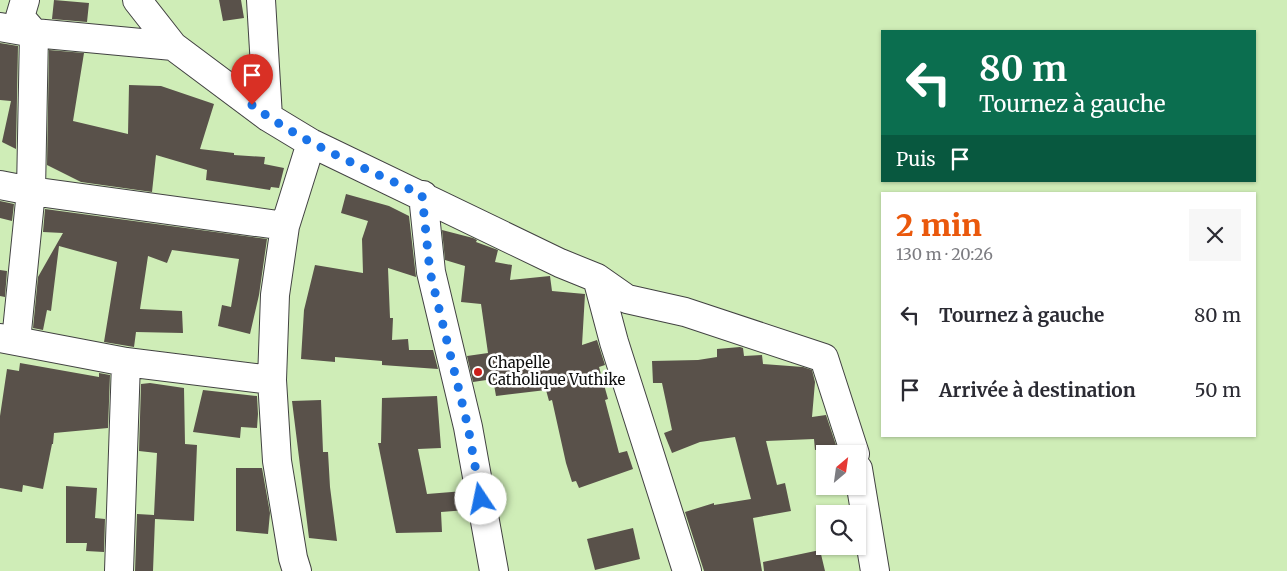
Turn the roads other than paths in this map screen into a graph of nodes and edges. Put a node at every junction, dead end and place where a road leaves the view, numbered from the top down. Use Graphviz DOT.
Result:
graph roads {
  1 [pos="25,0"];
  2 [pos="137,0"];
  3 [pos="261,0"];
  4 [pos="0,27"];
  5 [pos="34,33"];
  6 [pos="173,46"];
  7 [pos="268,117"];
  8 [pos="311,143"];
  9 [pos="0,185"];
  10 [pos="31,191"];
  11 [pos="422,195"];
  12 [pos="285,226"];
  13 [pos="597,278"];
  14 [pos="8,339"];
  15 [pos="126,362"];
  16 [pos="272,380"];
  17 [pos="852,445"];
  18 [pos="862,495"];
  19 [pos="119,571"];
  20 [pos="297,571"];
  21 [pos="494,571"];
  22 [pos="686,571"];
  23 [pos="875,571"];
  1 -- 5 [label="street"];
  2 -- 6 [label="street"];
  3 -- 7 [label="street"];
  4 -- 5 [label="street"];
  5 -- 6 [label="street"];
  5 -- 10 [label="street"];
  6 -- 7 [label="street"];
  7 -- 8 [label="street"];
  8 -- 11 [label="street"];
  8 -- 12 [label="street"];
  9 -- 10 [label="street"];
  10 -- 12 [label="street"];
  10 -- 14 [label="street"];
  11 -- 13 [label="street"];
  11 -- 21 [label="street"];
  12 -- 16 [label="street"];
  13 -- 17 [label="street"];
  13 -- 22 [label="street"];
  14 -- 15 [label="street"];
  15 -- 16 [label="street"];
  15 -- 19 [label="street"];
  16 -- 20 [label="street"];
  18 -- 23 [label="street"];
}
